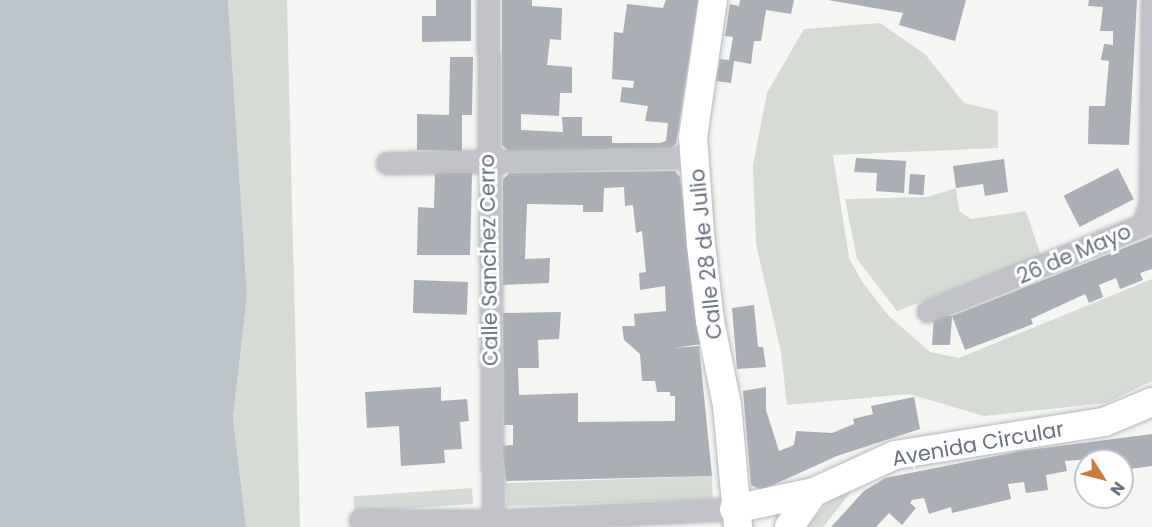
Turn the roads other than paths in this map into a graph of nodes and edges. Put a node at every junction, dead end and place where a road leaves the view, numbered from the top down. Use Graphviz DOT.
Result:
graph roads {
  1 [pos="488,0"];
  2 [pos="713,0"];
  3 [pos="1152,0"];
  4 [pos="695,157"];
  5 [pos="487,159"];
  6 [pos="387,164"];
  7 [pos="928,311"];
  8 [pos="1152,402"];
  9 [pos="1152,416"];
  10 [pos="1104,422"];
  11 [pos="814,492"];
  12 [pos="736,518"];
  13 [pos="360,520"];
  14 [pos="493,520"];
  15 [pos="789,527"];
  1 -- 5 [label="street, Calle Sanchez Cerro"];
  2 -- 4 [label="street, Calle 28 de Julio"];
  3 -- 7 [label="street, 26 de Mayo"];
  4 -- 5 [label="street"];
  4 -- 12 [label="street, Calle 28 de Julio"];
  5 -- 6 [label="street"];
  5 -- 14 [label="street, Calle Sanchez Cerro"];
  8 -- 10 [label="street, Avenida Circular"];
  9 -- 10 [label="street"];
  10 -- 11 [label="street, Avenida Circular"];
  11 -- 12 [label="street"];
  11 -- 15 [label="street, Avenida Circular"];
  12 -- 14 [label="street"];
  13 -- 14 [label="street"];
}
